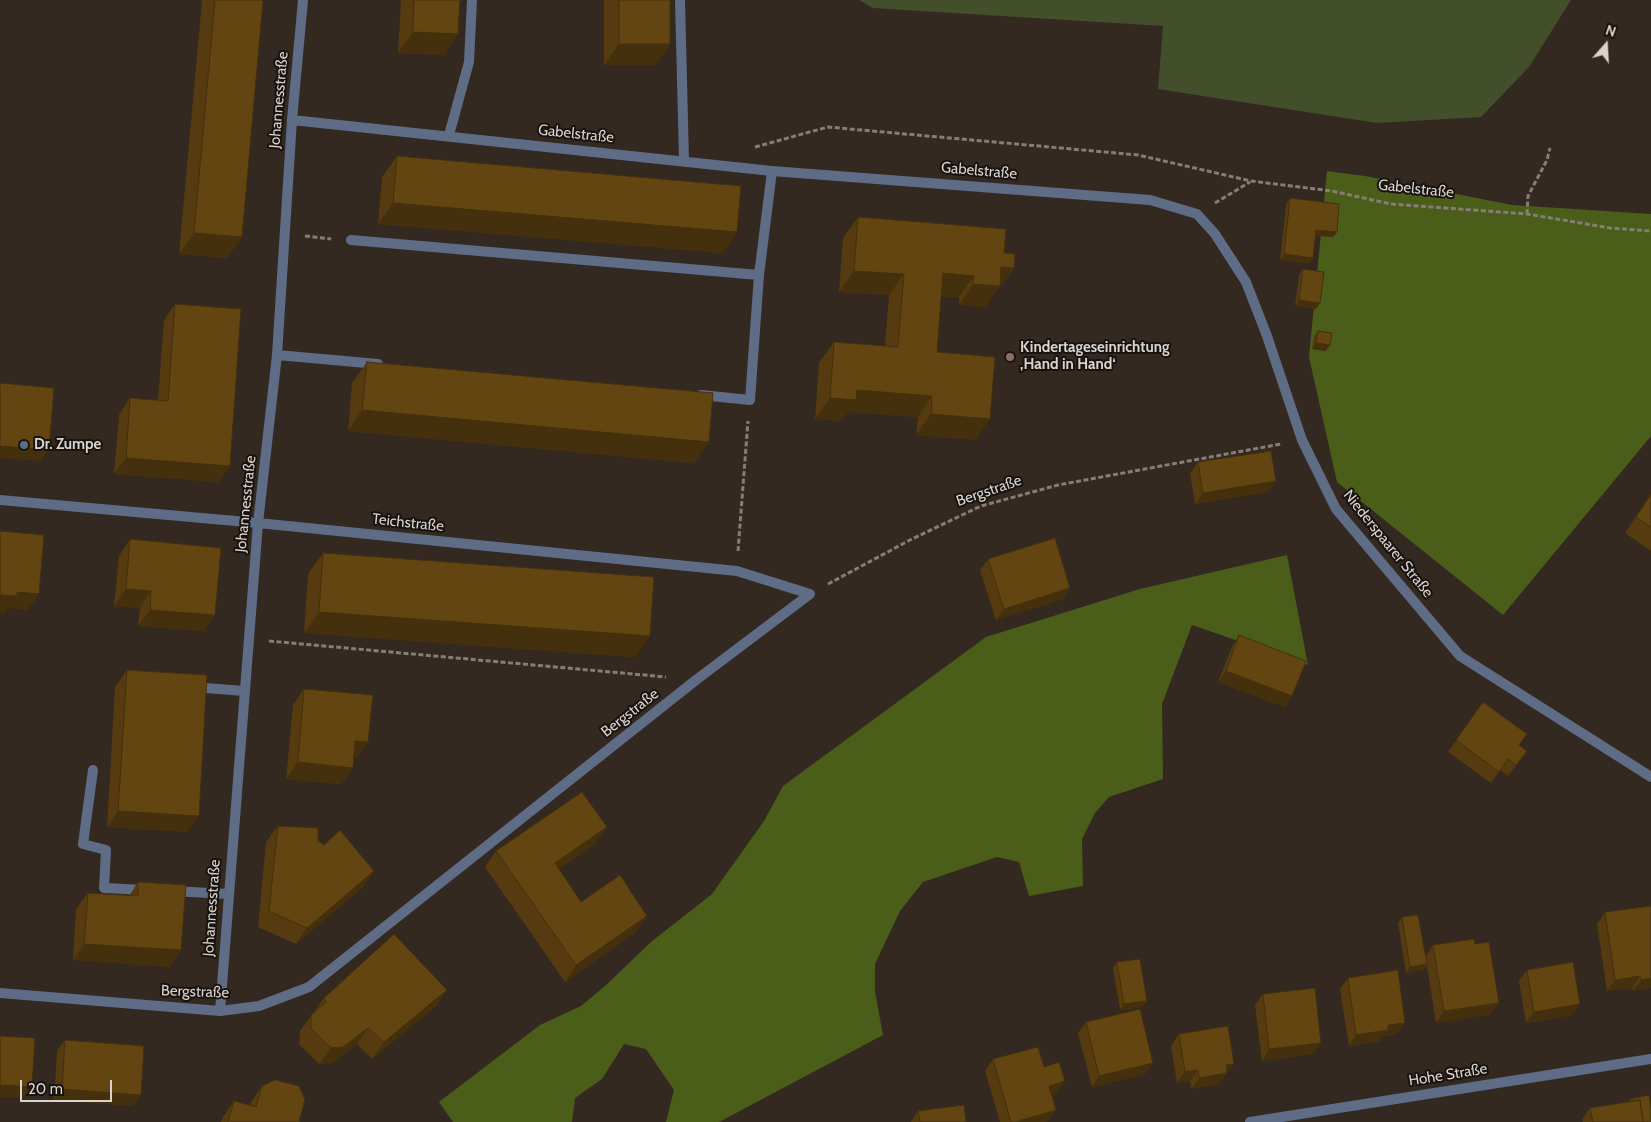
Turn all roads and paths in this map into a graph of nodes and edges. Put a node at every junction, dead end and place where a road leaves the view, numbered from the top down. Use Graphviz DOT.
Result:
graph roads {
  1 [pos="303,0"];
  2 [pos="472,0"];
  3 [pos="680,0"];
  4 [pos="292,120"];
  5 [pos="449,135"];
  6 [pos="1550,148"];
  7 [pos="746,150"];
  8 [pos="684,160"];
  9 [pos="772,171"];
  10 [pos="1251,182"];
  11 [pos="1197,214"];
  12 [pos="1527,214"];
  13 [pos="1651,231"];
  14 [pos="285,234"];
  15 [pos="351,240"];
  16 [pos="759,274"];
  17 [pos="277,355"];
  18 [pos="386,365"];
  19 [pos="690,394"];
  20 [pos="750,400"];
  21 [pos="1302,440"];
  22 [pos="0,500"];
  23 [pos="258,522"];
  24 [pos="737,571"];
  25 [pos="810,594"];
  26 [pos="248,639"];
  27 [pos="696,680"];
  28 [pos="186,686"];
  29 [pos="244,691"];
  30 [pos="93,770"];
  31 [pos="1651,777"];
  32 [pos="228,894"];
  33 [pos="0,993"];
  34 [pos="220,1010"];
  35 [pos="1651,1059"];
  36 [pos="1273,1120"];
  37 [pos="1250,1122"];
  1 -- 4 [label="street, Johannesstraße"];
  2 -- 5 [label="street"];
  3 -- 8 [label="street"];
  4 -- 5 [label="street, Gabelstraße"];
  4 -- 14 [label="street, Johannesstraße"];
  5 -- 8 [label="street, Gabelstraße"];
  6 -- 12 [label="path"];
  7 -- 10 [label="path, Gabelstraße"];
  8 -- 9 [label="street, Gabelstraße"];
  9 -- 11 [label="street, Gabelstraße"];
  9 -- 16 [label="street"];
  10 -- 11 [label="path"];
  10 -- 12 [label="path, Gabelstraße"];
  11 -- 21 [label="street, Niederspaarer Straße"];
  12 -- 13 [label="path, Gabelstraße"];
  14 -- 15 [label="path"];
  14 -- 17 [label="street, Johannesstraße"];
  15 -- 16 [label="street"];
  16 -- 20 [label="street"];
  17 -- 18 [label="street"];
  17 -- 23 [label="street, Johannesstraße"];
  19 -- 20 [label="street"];
  20 -- 24 [label="path"];
  21 -- 25 [label="path, Bergstraße"];
  21 -- 31 [label="street, Niederspaarer Straße"];
  22 -- 23 [label="street, Teichstraße"];
  23 -- 24 [label="street, Teichstraße"];
  23 -- 26 [label="street, Johannesstraße"];
  24 -- 25 [label="street, Teichstraße"];
  25 -- 27 [label="street, Bergstraße"];
  26 -- 27 [label="path"];
  26 -- 29 [label="street, Johannesstraße"];
  27 -- 34 [label="street, Bergstraße"];
  28 -- 29 [label="street"];
  29 -- 32 [label="street, Johannesstraße"];
  30 -- 32 [label="street"];
  32 -- 34 [label="street, Johannesstraße"];
  33 -- 34 [label="street, Bergstraße"];
  35 -- 36 [label="street, Hohe Straße"];
  36 -- 37 [label="street, Hohe Straße"];
}
